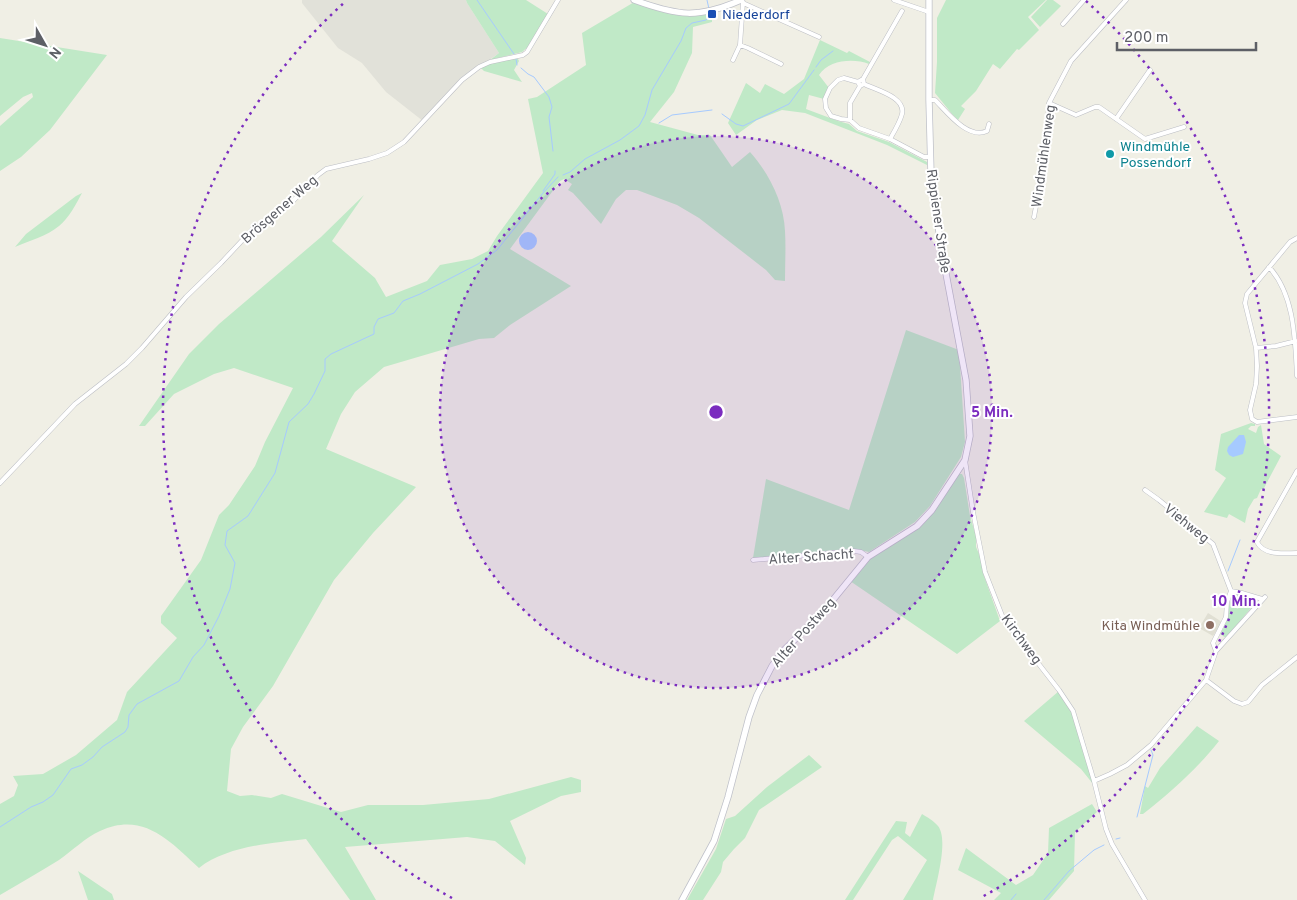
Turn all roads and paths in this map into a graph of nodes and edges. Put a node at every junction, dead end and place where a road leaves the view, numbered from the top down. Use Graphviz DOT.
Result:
graph roads {
  1 [pos="558,0"];
  2 [pos="634,0"];
  3 [pos="894,0"];
  4 [pos="929,0"];
  5 [pos="1084,0"];
  6 [pos="1126,0"];
  7 [pos="743,1"];
  8 [pos="902,11"];
  9 [pos="929,12"];
  10 [pos="1063,24"];
  11 [pos="819,37"];
  12 [pos="740,45"];
  13 [pos="734,60"];
  14 [pos="781,64"];
  15 [pos="1150,70"];
  16 [pos="861,83"];
  17 [pos="929,100"];
  18 [pos="1048,103"];
  19 [pos="1116,119"];
  20 [pos="850,120"];
  21 [pos="989,124"];
  22 [pos="1184,127"];
  23 [pos="890,139"];
  24 [pos="930,157"];
  25 [pos="1034,217"];
  26 [pos="1297,238"];
  27 [pos="1270,267"];
  28 [pos="1296,341"];
  29 [pos="1256,348"];
  30 [pos="1297,376"];
  31 [pos="1297,417"];
  32 [pos="965,460"];
  33 [pos="1297,470"];
  34 [pos="0,484"];
  35 [pos="1145,490"];
  36 [pos="1297,553"];
  37 [pos="868,556"];
  38 [pos="753,560"];
  39 [pos="1230,591"];
  40 [pos="1216,651"];
  41 [pos="1297,657"];
  42 [pos="1206,680"];
  43 [pos="1094,780"];
  44 [pos="682,900"];
  45 [pos="1145,900"];
  1 -- 34 [label="street, Brösgener Weg"];
  2 -- 7 [label="street"];
  3 -- 9 [label="street"];
  4 -- 9 [label="street, Rippiener Straße"];
  5 -- 10 [label="street"];
  6 -- 18 [label="street, Windmühlenweg"];
  7 -- 11 [label="street"];
  7 -- 12 [label="street"];
  8 -- 16 [label="street"];
  9 -- 17 [label="street, Rippiener Straße"];
  12 -- 13 [label="street"];
  12 -- 14 [label="street"];
  15 -- 19 [label="street"];
  16 -- 20 [label="street"];
  16 -- 20 [label="street"];
  16 -- 23 [label="street"];
  17 -- 21 [label="street"];
  17 -- 24 [label="street, Rippiener Straße"];
  18 -- 19 [label="street"];
  18 -- 25 [label="street, Windmühlenweg"];
  19 -- 22 [label="street"];
  20 -- 23 [label="street"];
  23 -- 24 [label="street"];
  24 -- 32 [label="street, Rippiener Straße"];
  26 -- 27 [label="street"];
  27 -- 28 [label="street"];
  27 -- 29 [label="street"];
  28 -- 29 [label="street"];
  28 -- 30 [label="street"];
  29 -- 31 [label="street"];
  32 -- 37 [label="street, Alter Postweg"];
  32 -- 43 [label="street, Kirchweg"];
  33 -- 36 [label="street"];
  35 -- 39 [label="street, Viehweg"];
  37 -- 38 [label="street, Alter Schacht"];
  37 -- 44 [label="street, Alter Postweg"];
  39 -- 40 [label="street"];
  39 -- 40 [label="street"];
  40 -- 42 [label="street"];
  41 -- 42 [label="street"];
  42 -- 43 [label="street"];
  43 -- 45 [label="street, Kirchweg"];
}
